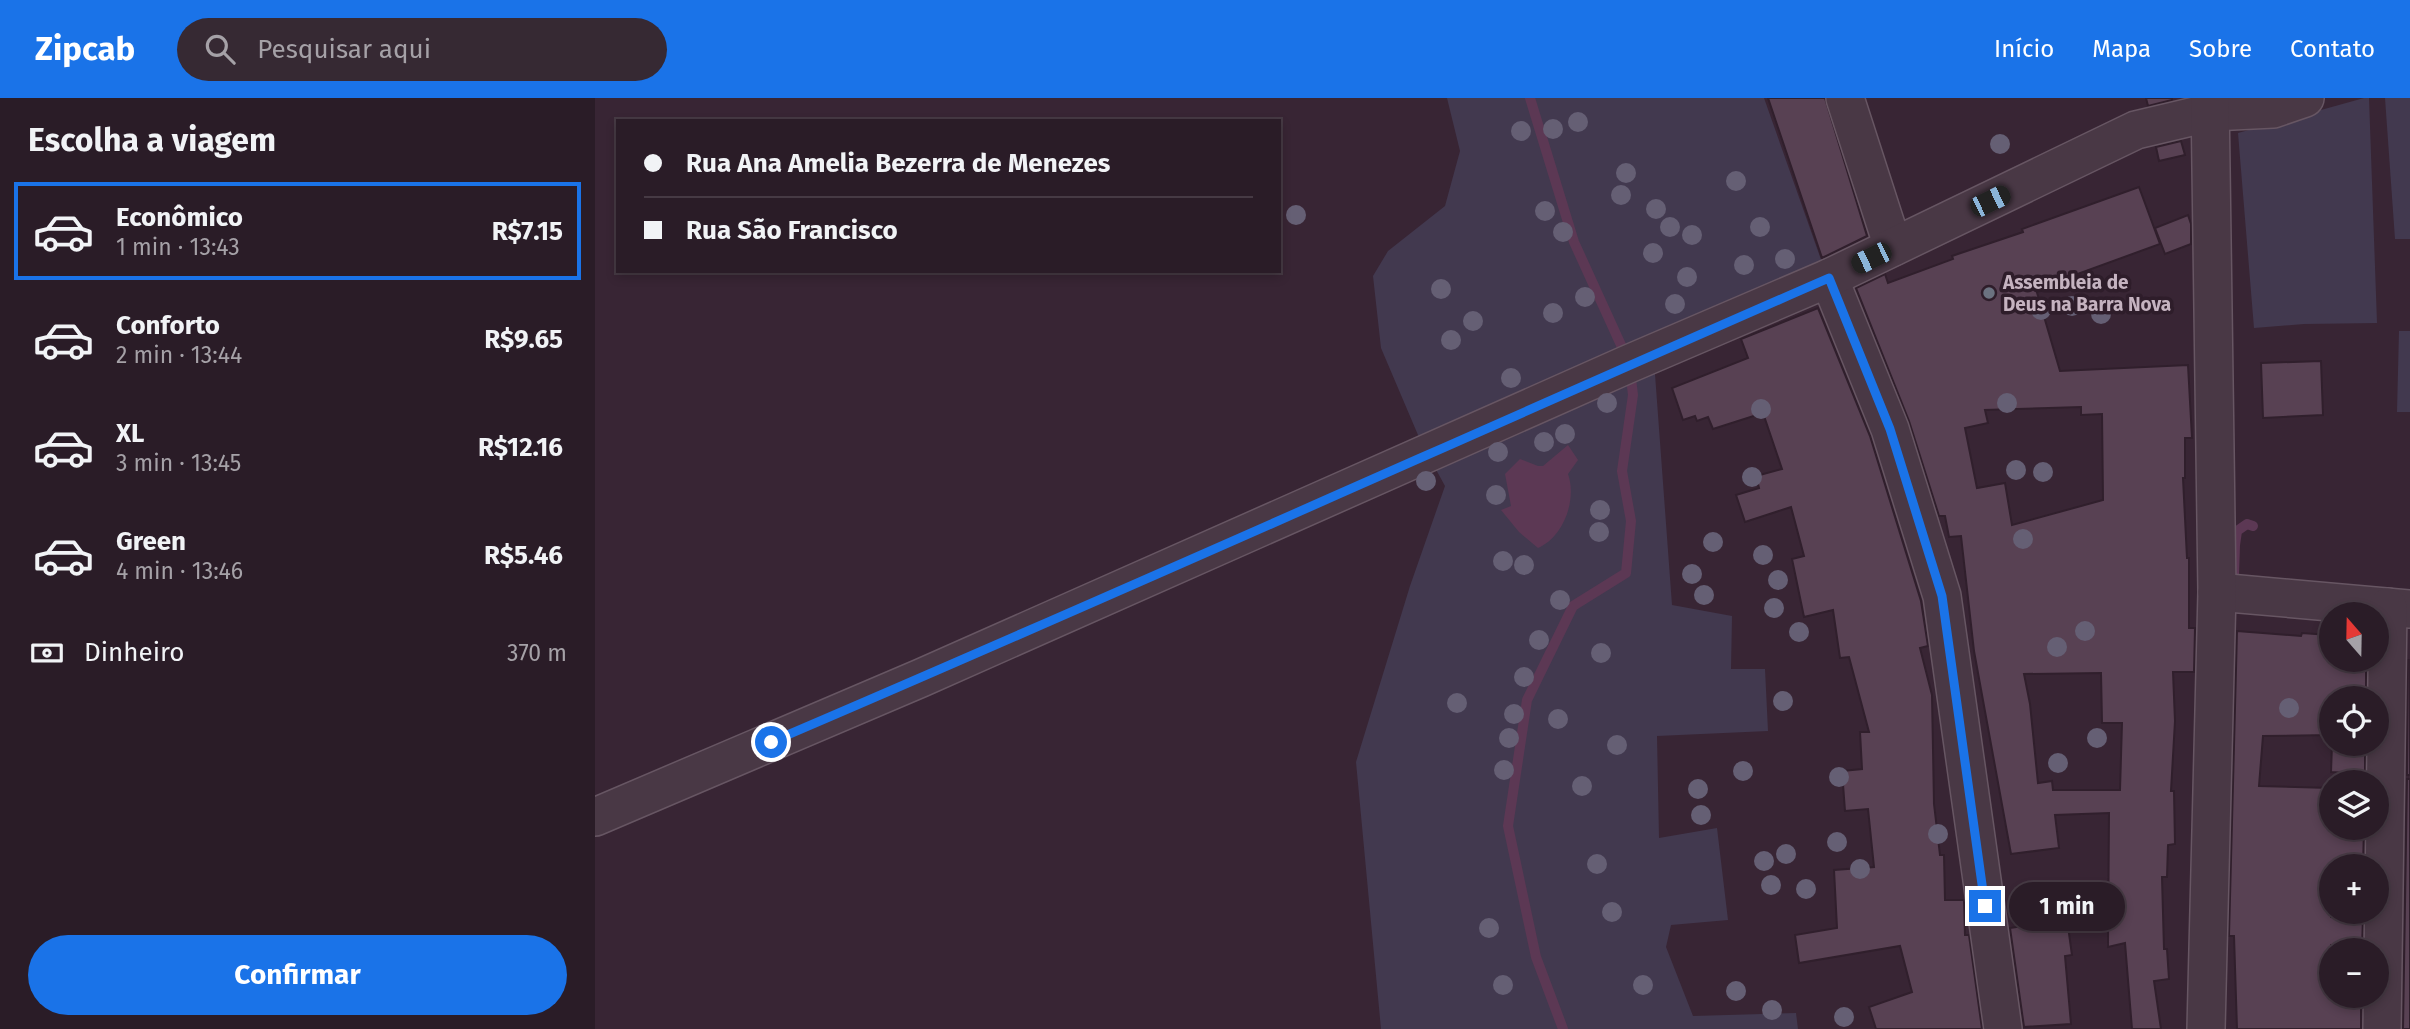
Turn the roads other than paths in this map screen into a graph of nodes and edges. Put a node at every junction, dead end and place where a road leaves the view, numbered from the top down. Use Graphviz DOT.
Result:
graph roads {
  1 [pos="1845,98"];
  2 [pos="2305,98"];
  3 [pos="2211,105"];
  4 [pos="1893,247"];
  5 [pos="1829,278"];
  6 [pos="2217,592"];
  7 [pos="2399,608"];
  8 [pos="595,817"];
  9 [pos="2003,1029"];
  10 [pos="2206,1029"];
  11 [pos="2382,1029"];
  1 -- 4 [label="street"];
  2 -- 3 [label="street"];
  3 -- 4 [label="street"];
  3 -- 6 [label="street"];
  4 -- 5 [label="street"];
  5 -- 8 [label="street"];
  5 -- 9 [label="street"];
  6 -- 7 [label="street"];
  6 -- 10 [label="street"];
  7 -- 11 [label="street"];
}
